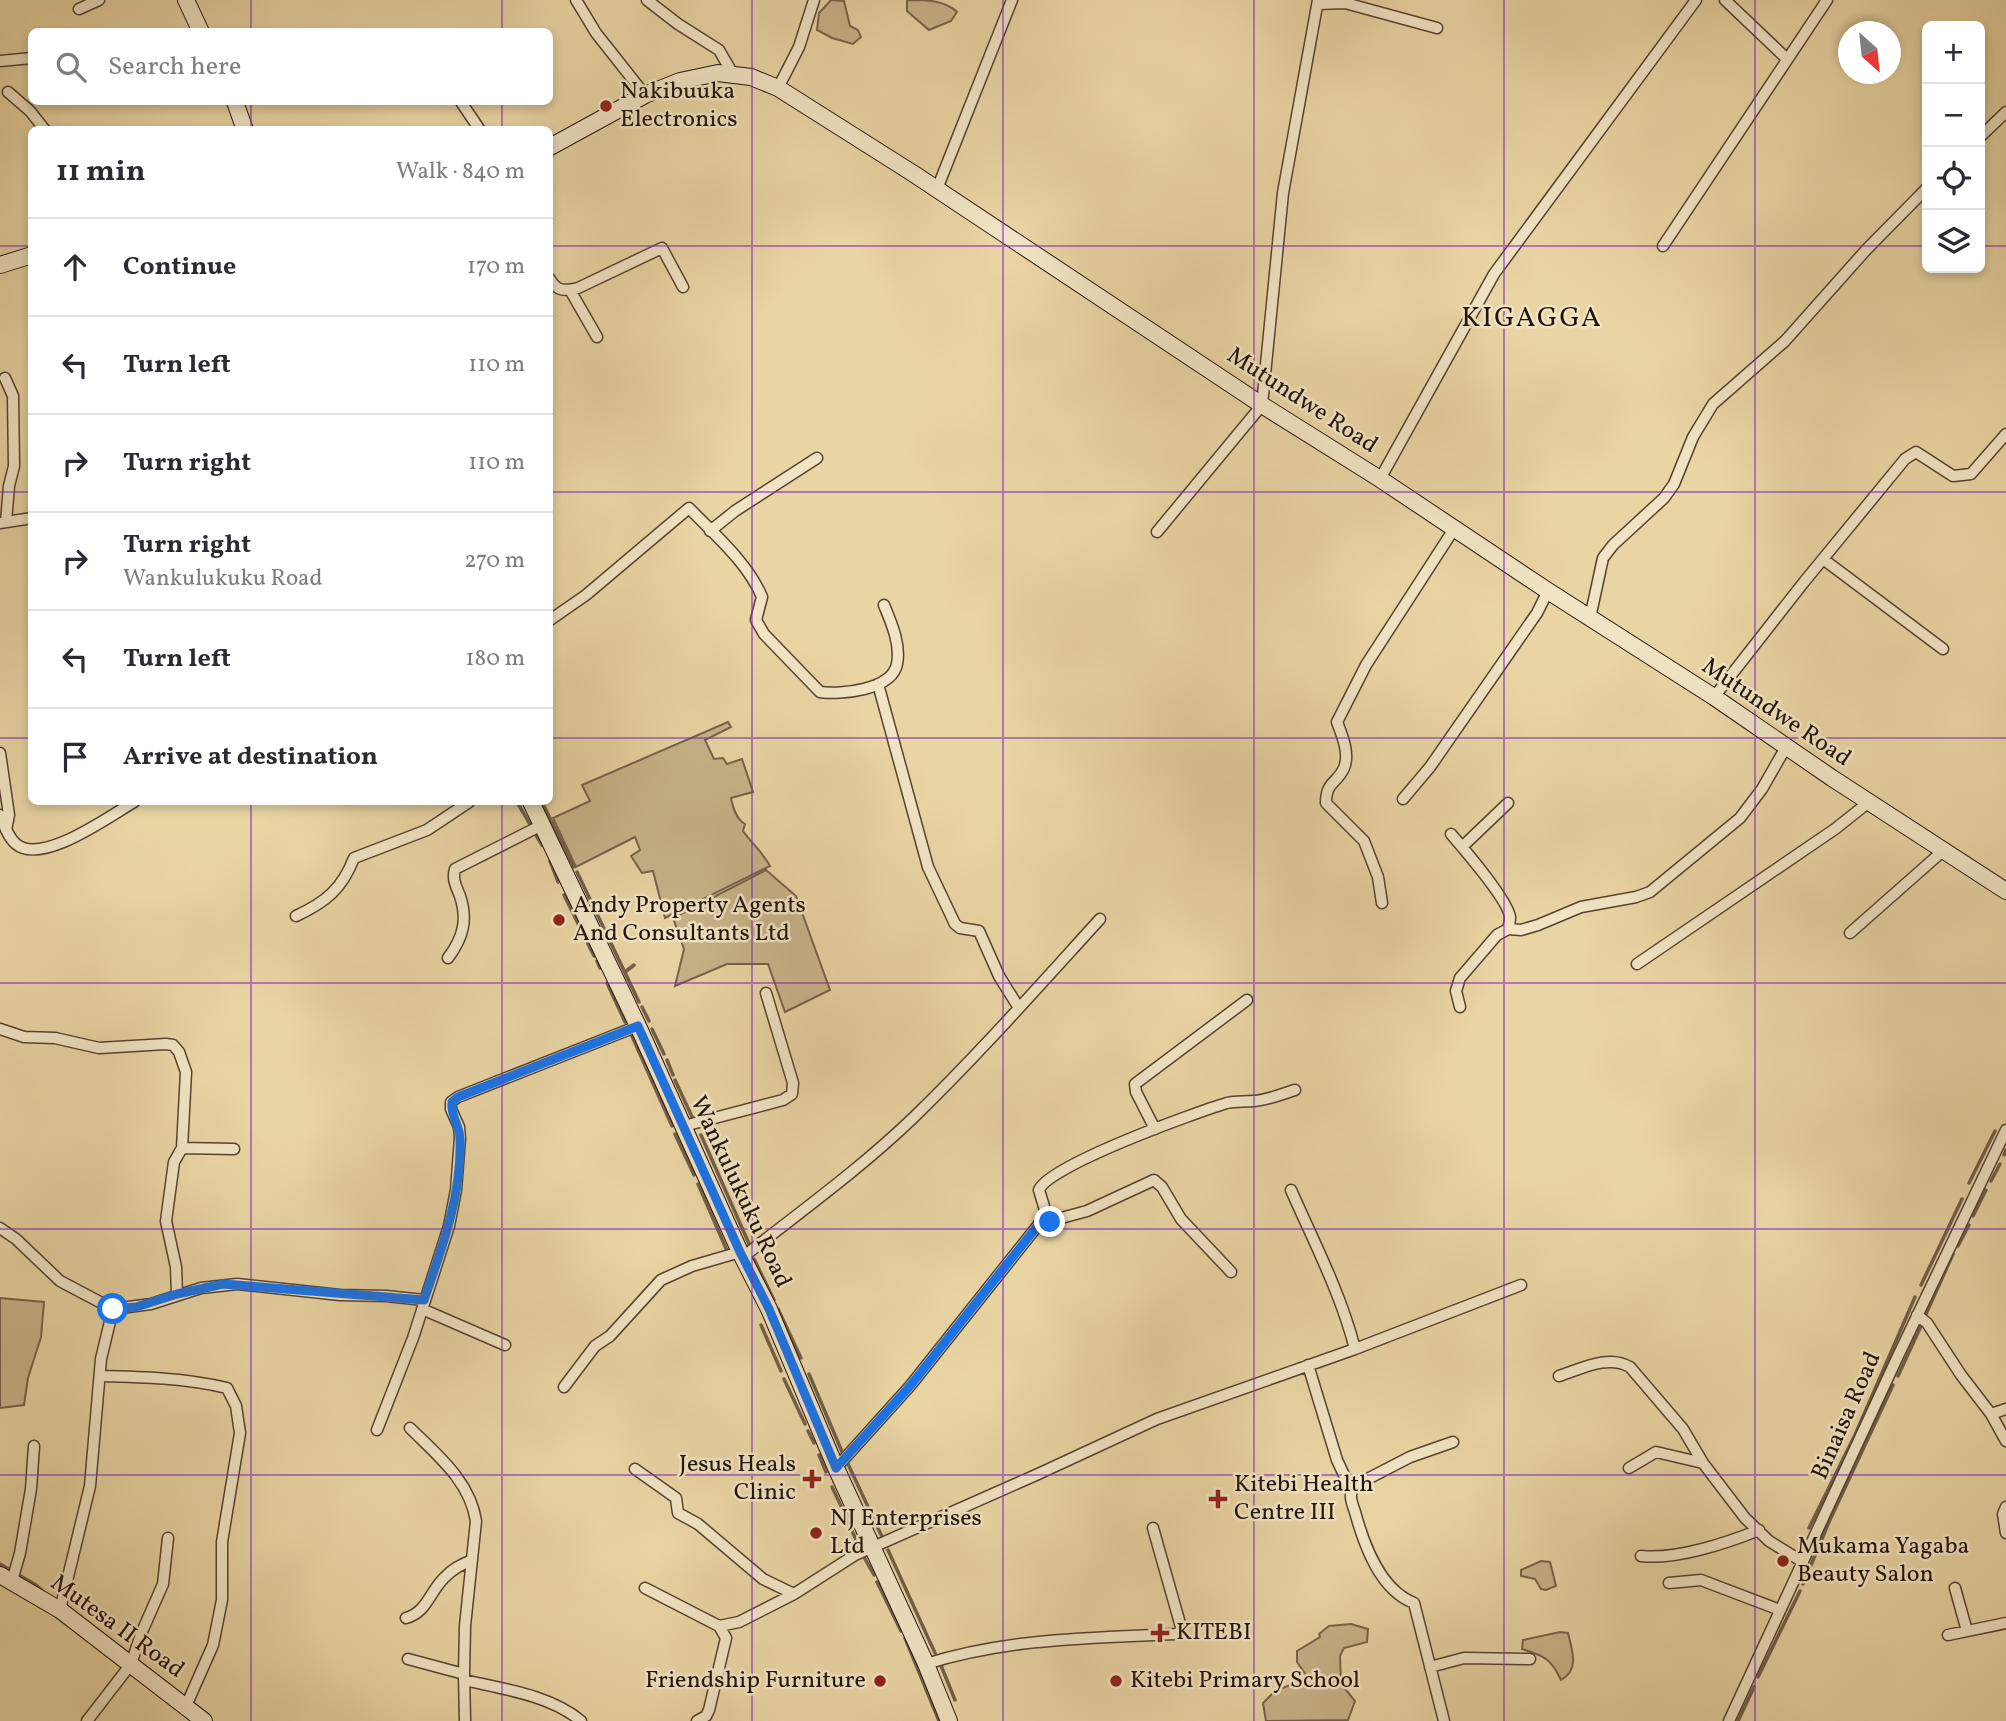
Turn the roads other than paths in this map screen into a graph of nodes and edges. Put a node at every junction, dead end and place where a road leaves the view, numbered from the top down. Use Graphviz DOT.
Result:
graph roads {
  1 [pos="99,0"];
  2 [pos="186,0"];
  3 [pos="576,0"];
  4 [pos="647,0"];
  5 [pos="814,0"];
  6 [pos="1012,0"];
  7 [pos="1696,0"];
  8 [pos="1725,0"];
  9 [pos="1827,0"];
  10 [pos="1318,2"];
  11 [pos="1347,2"];
  12 [pos="79,9"];
  13 [pos="199,28"];
  14 [pos="1437,28"];
  15 [pos="28,58"];
  16 [pos="1787,59"];
  17 [pos="0,61"];
  18 [pos="734,75"];
  19 [pos="778,88"];
  20 [pos="8,92"];
  21 [pos="645,95"];
  22 [pos="235,105"];
  23 [pos="463,105"];
  24 [pos="2006,112"];
  25 [pos="42,126"];
  26 [pos="244,126"];
  27 [pos="477,126"];
  28 [pos="1985,132"];
  29 [pos="553,145"];
  30 [pos="937,189"];
  31 [pos="1922,193"];
  32 [pos="1663,246"];
  33 [pos="28,256"];
  34 [pos="0,265"];
  35 [pos="553,283"];
  36 [pos="683,287"];
  37 [pos="570,290"];
  38 [pos="597,337"];
  39 [pos="5,378"];
  40 [pos="1262,405"];
  41 [pos="2006,434"];
  42 [pos="817,458"];
  43 [pos="1380,479"];
  44 [pos="28,519"];
  45 [pos="3,522"];
  46 [pos="1454,529"];
  47 [pos="710,531"];
  48 [pos="1157,532"];
  49 [pos="1823,559"];
  50 [pos="1548,591"];
  51 [pos="884,605"];
  52 [pos="553,618"];
  53 [pos="1590,618"];
  54 [pos="1943,649"];
  55 [pos="878,684"];
  56 [pos="1714,697"];
  57 [pos="1786,747"];
  58 [pos="0,753"];
  59 [pos="1403,799"];
  60 [pos="1869,802"];
  61 [pos="1508,803"];
  62 [pos="129,805"];
  63 [pos="464,805"];
  64 [pos="532,805"];
  65 [pos="0,816"];
  66 [pos="542,825"];
  67 [pos="6,830"];
  68 [pos="1451,834"];
  69 [pos="1462,847"];
  70 [pos="1944,850"];
  71 [pos="2006,891"];
  72 [pos="1382,903"];
  73 [pos="296,916"];
  74 [pos="1100,919"];
  75 [pos="1508,929"];
  76 [pos="1850,933"];
  77 [pos="448,958"];
  78 [pos="1637,964"];
  79 [pos="766,993"];
  80 [pos="1247,1000"];
  81 [pos="1460,1007"];
  82 [pos="1019,1008"];
  83 [pos="638,1026"];
  84 [pos="0,1030"];
  85 [pos="1295,1090"];
  86 [pos="684,1126"];
  87 [pos="1155,1129"];
  88 [pos="2006,1130"];
  89 [pos="182,1148"];
  90 [pos="234,1149"];
  91 [pos="1291,1190"];
  92 [pos="1039,1224"];
  93 [pos="0,1228"];
  94 [pos="742,1255"];
  95 [pos="1231,1272"];
  96 [pos="1521,1284"];
  97 [pos="177,1294"];
  98 [pos="423,1304"];
  99 [pos="113,1309"];
  100 [pos="1917,1315"];
  101 [pos="505,1345"];
  102 [pos="1355,1349"];
  103 [pos="1308,1365"];
  104 [pos="100,1376"];
  105 [pos="1559,1376"];
  106 [pos="564,1387"];
  107 [pos="2006,1409"];
  108 [pos="1991,1414"];
  109 [pos="410,1427"];
  110 [pos="377,1430"];
  111 [pos="2006,1441"];
  112 [pos="1453,1442"];
  113 [pos="34,1446"];
  114 [pos="1703,1463"];
  115 [pos="836,1468"];
  116 [pos="1629,1468"];
  117 [pos="635,1469"];
  118 [pos="1351,1490"];
  119 [pos="2006,1507"];
  120 [pos="1153,1528"];
  121 [pos="1759,1530"];
  122 [pos="2006,1533"];
  123 [pos="168,1538"];
  124 [pos="872,1547"];
  125 [pos="1641,1556"];
  126 [pos="472,1560"];
  127 [pos="1803,1562"];
  128 [pos="6,1578"];
  129 [pos="1669,1583"];
  130 [pos="645,1588"];
  131 [pos="1955,1588"];
  132 [pos="794,1594"];
  133 [pos="60,1609"];
  134 [pos="1780,1610"];
  135 [pos="405,1618"];
  136 [pos="2006,1623"];
  137 [pos="719,1626"];
  138 [pos="1967,1631"];
  139 [pos="1948,1635"];
  140 [pos="408,1659"];
  141 [pos="1530,1660"];
  142 [pos="131,1664"];
  143 [pos="926,1664"];
  144 [pos="1430,1667"];
  145 [pos="464,1677"];
  146 [pos="186,1706"];
  147 [pos="87,1721"];
  148 [pos="204,1721"];
  149 [pos="464,1721"];
  150 [pos="581,1721"];
  151 [pos="697,1721"];
  152 [pos="949,1721"];
  153 [pos="1444,1721"];
  154 [pos="1729,1721"];
  1 -- 12 [label="street"];
  2 -- 13 [label="main road"];
  3 -- 21 [label="street"];
  4 -- 18 [label="street"];
  5 -- 19 [label="street"];
  6 -- 30 [label="street"];
  7 -- 43 [label="street"];
  8 -- 16 [label="street"];
  9 -- 16 [label="street"];
  10 -- 11 [label="street"];
  10 -- 40 [label="street"];
  11 -- 14 [label="street"];
  15 -- 17 [label="street"];
  16 -- 32 [label="street"];
  18 -- 19 [label="main road, Mutundwe Road"];
  18 -- 21 [label="main road, Mutundwe Road"];
  19 -- 30 [label="main road, Mutundwe Road"];
  20 -- 25 [label="street"];
  21 -- 29 [label="main road, Mutundwe Road"];
  22 -- 26 [label="main road"];
  23 -- 27 [label="street"];
  24 -- 28 [label="street"];
  30 -- 40 [label="main road, Mutundwe Road"];
  31 -- 53 [label="street"];
  33 -- 34 [label="main road"];
  35 -- 37 [label="street"];
  36 -- 37 [label="street"];
  37 -- 38 [label="street"];
  39 -- 45 [label="street"];
  40 -- 43 [label="main road, Mutundwe Road"];
  40 -- 48 [label="street"];
  41 -- 49 [label="street"];
  42 -- 47 [label="street"];
  43 -- 46 [label="main road, Mutundwe Road"];
  44 -- 45 [label="street"];
  46 -- 50 [label="main road, Mutundwe Road"];
  46 -- 72 [label="street"];
  47 -- 52 [label="street"];
  47 -- 55 [label="street"];
  49 -- 54 [label="street"];
  49 -- 56 [label="street"];
  50 -- 53 [label="main road, Mutundwe Road"];
  50 -- 59 [label="street"];
  51 -- 55 [label="street"];
  53 -- 56 [label="main road, Mutundwe Road"];
  55 -- 82 [label="street"];
  56 -- 57 [label="main road, Mutundwe Road"];
  57 -- 60 [label="main road, Mutundwe Road"];
  57 -- 75 [label="street"];
  58 -- 67 [label="street"];
  60 -- 70 [label="main road, Mutundwe Road"];
  60 -- 78 [label="street"];
  61 -- 69 [label="street"];
  62 -- 67 [label="street"];
  63 -- 73 [label="street"];
  64 -- 66 [label="main road, Wankulukuku Road"];
  65 -- 67 [label="street"];
  66 -- 77 [label="street"];
  66 -- 83 [label="main road, Wankulukuku Road"];
  68 -- 69 [label="street"];
  69 -- 75 [label="street"];
  70 -- 71 [label="main road, Mutundwe Road"];
  70 -- 76 [label="street"];
  74 -- 82 [label="street"];
  75 -- 81 [label="street"];
  79 -- 86 [label="street"];
  80 -- 87 [label="street"];
  82 -- 94 [label="street"];
  83 -- 86 [label="main road, Wankulukuku Road"];
  83 -- 98 [label="street"];
  84 -- 89 [label="street"];
  85 -- 87 [label="street"];
  86 -- 94 [label="main road, Wankulukuku Road"];
  87 -- 92 [label="street"];
  88 -- 100 [label="street, Binaisa Road"];
  89 -- 90 [label="street"];
  89 -- 97 [label="street"];
  91 -- 102 [label="street"];
  92 -- 95 [label="street"];
  92 -- 115 [label="street"];
  93 -- 99 [label="street"];
  94 -- 106 [label="street"];
  94 -- 115 [label="main road, Wankulukuku Road"];
  96 -- 102 [label="street"];
  97 -- 98 [label="street"];
  97 -- 99 [label="street"];
  98 -- 101 [label="street"];
  98 -- 110 [label="street"];
  99 -- 104 [label="street"];
  100 -- 108 [label="street"];
  100 -- 127 [label="street, Binaisa Road"];
  102 -- 103 [label="street"];
  103 -- 118 [label="street"];
  103 -- 124 [label="street"];
  104 -- 133 [label="street"];
  104 -- 146 [label="street"];
  105 -- 114 [label="street"];
  107 -- 108 [label="street"];
  108 -- 111 [label="street"];
  109 -- 126 [label="street"];
  112 -- 118 [label="street"];
  113 -- 128 [label="street"];
  114 -- 116 [label="street"];
  114 -- 121 [label="street"];
  115 -- 124 [label="main road, Wankulukuku Road"];
  117 -- 132 [label="street"];
  118 -- 144 [label="street"];
  119 -- 122 [label="street"];
  120 -- 143 [label="street"];
  121 -- 125 [label="street"];
  121 -- 127 [label="street"];
  123 -- 142 [label="street"];
  124 -- 132 [label="street"];
  124 -- 143 [label="main road, Wankulukuku Road"];
  126 -- 135 [label="street"];
  126 -- 145 [label="street"];
  127 -- 134 [label="street, Binaisa Road"];
  128 -- 133 [label="main road, Mutesa II Road"];
  129 -- 134 [label="street"];
  130 -- 137 [label="street"];
  131 -- 138 [label="street"];
  132 -- 137 [label="street"];
  133 -- 142 [label="main road, Mutesa II Road"];
  134 -- 154 [label="street, Binaisa Road"];
  136 -- 138 [label="street"];
  137 -- 151 [label="street"];
  138 -- 139 [label="street"];
  140 -- 145 [label="street"];
  141 -- 144 [label="street"];
  142 -- 146 [label="main road, Mutesa II Road"];
  142 -- 147 [label="street"];
  143 -- 152 [label="main road, Wankulukuku Road"];
  144 -- 153 [label="street"];
  145 -- 149 [label="street"];
  145 -- 150 [label="street"];
  146 -- 148 [label="main road, Mutesa II Road"];
}
